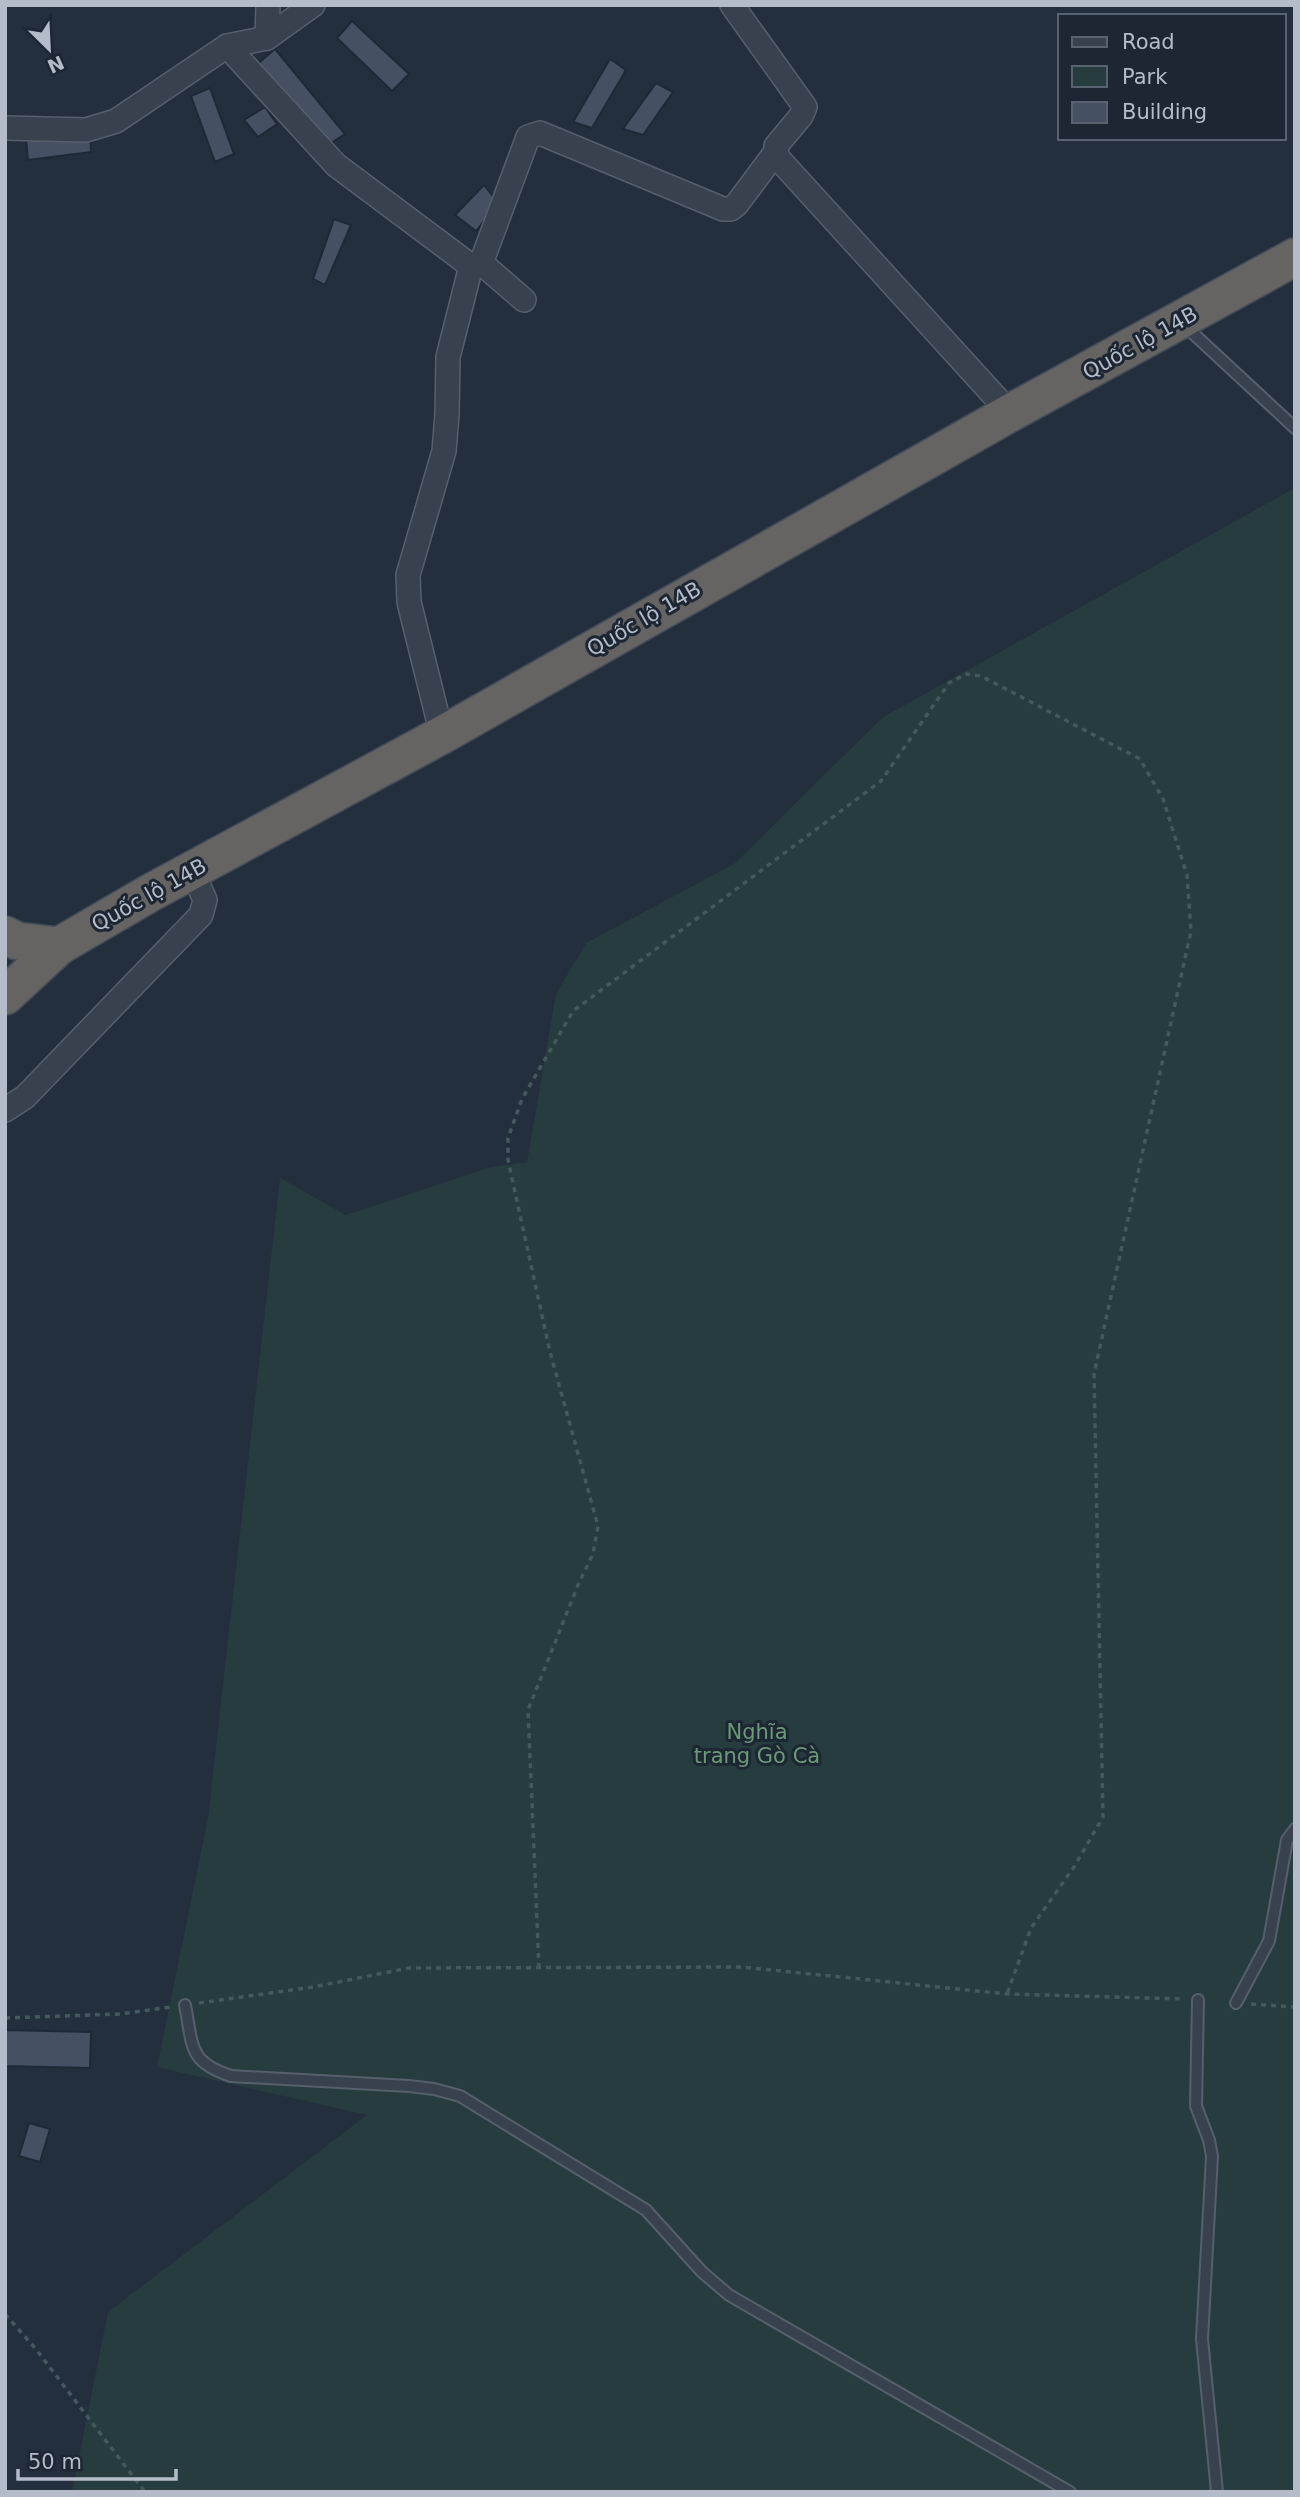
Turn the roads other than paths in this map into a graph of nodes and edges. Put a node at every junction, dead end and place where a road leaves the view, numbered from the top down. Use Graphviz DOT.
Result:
graph roads {
  1 [pos="268,5"];
  2 [pos="313,5"];
  3 [pos="732,5"];
  4 [pos="267,38"];
  5 [pos="227,46"];
  6 [pos="5,128"];
  7 [pos="775,153"];
  8 [pos="1295,257"];
  9 [pos="476,264"];
  10 [pos="524,300"];
  11 [pos="1180,321"];
  12 [pos="1010,413"];
  13 [pos="1295,428"];
  14 [pos="442,735"];
  15 [pos="192,870"];
  16 [pos="5,935"];
  17 [pos="59,946"];
  18 [pos="5,996"];
  19 [pos="5,1110"];
  20 [pos="1295,1829"];
  21 [pos="1198,2000"];
  22 [pos="1236,2003"];
  23 [pos="185,2005"];
  24 [pos="1070,2492"];
  25 [pos="1217,2492"];
  1 -- 4 [label="street"];
  2 -- 4 [label="street"];
  3 -- 7 [label="street"];
  4 -- 5 [label="street"];
  5 -- 6 [label="street"];
  5 -- 9 [label="street"];
  7 -- 9 [label="street"];
  7 -- 12 [label="street"];
  8 -- 11 [label="highway, Quốc lộ 14B"];
  9 -- 10 [label="street"];
  9 -- 14 [label="street"];
  11 -- 12 [label="highway, Quốc lộ 14B"];
  11 -- 13 [label="lane"];
  12 -- 14 [label="highway, Quốc lộ 14B"];
  14 -- 15 [label="highway, Quốc lộ 14B"];
  15 -- 17 [label="highway, Quốc lộ 14B"];
  15 -- 19 [label="street"];
  16 -- 17 [label="highway"];
  17 -- 18 [label="highway, Quốc lộ 14B"];
  20 -- 22 [label="lane"];
  21 -- 25 [label="lane"];
  23 -- 24 [label="lane"];
}
